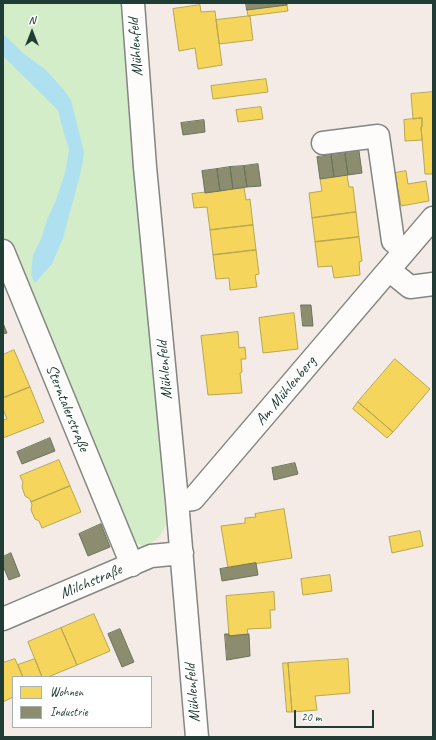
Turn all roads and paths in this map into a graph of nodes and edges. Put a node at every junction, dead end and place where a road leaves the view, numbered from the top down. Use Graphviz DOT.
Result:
graph roads {
  1 [pos="133,3"];
  2 [pos="323,143"];
  3 [pos="433,218"];
  4 [pos="3,251"];
  5 [pos="405,251"];
  6 [pos="389,270"];
  7 [pos="433,284"];
  8 [pos="12,296"];
  9 [pos="177,501"];
  10 [pos="182,553"];
  11 [pos="132,565"];
  12 [pos="3,619"];
  13 [pos="197,737"];
  1 -- 9 [label="street, Mühlenfeld"];
  2 -- 5 [label="street"];
  3 -- 5 [label="street, Am Mühlenberg"];
  4 -- 8 [label="street, Sterntalerstraße"];
  5 -- 6 [label="street, Am Mühlenberg"];
  6 -- 7 [label="street"];
  6 -- 9 [label="street, Am Mühlenberg"];
  8 -- 11 [label="street, Sterntalerstraße"];
  9 -- 10 [label="street, Mühlenfeld"];
  10 -- 11 [label="street, Milchstraße"];
  10 -- 13 [label="street, Mühlenfeld"];
  11 -- 12 [label="street, Milchstraße"];
}
